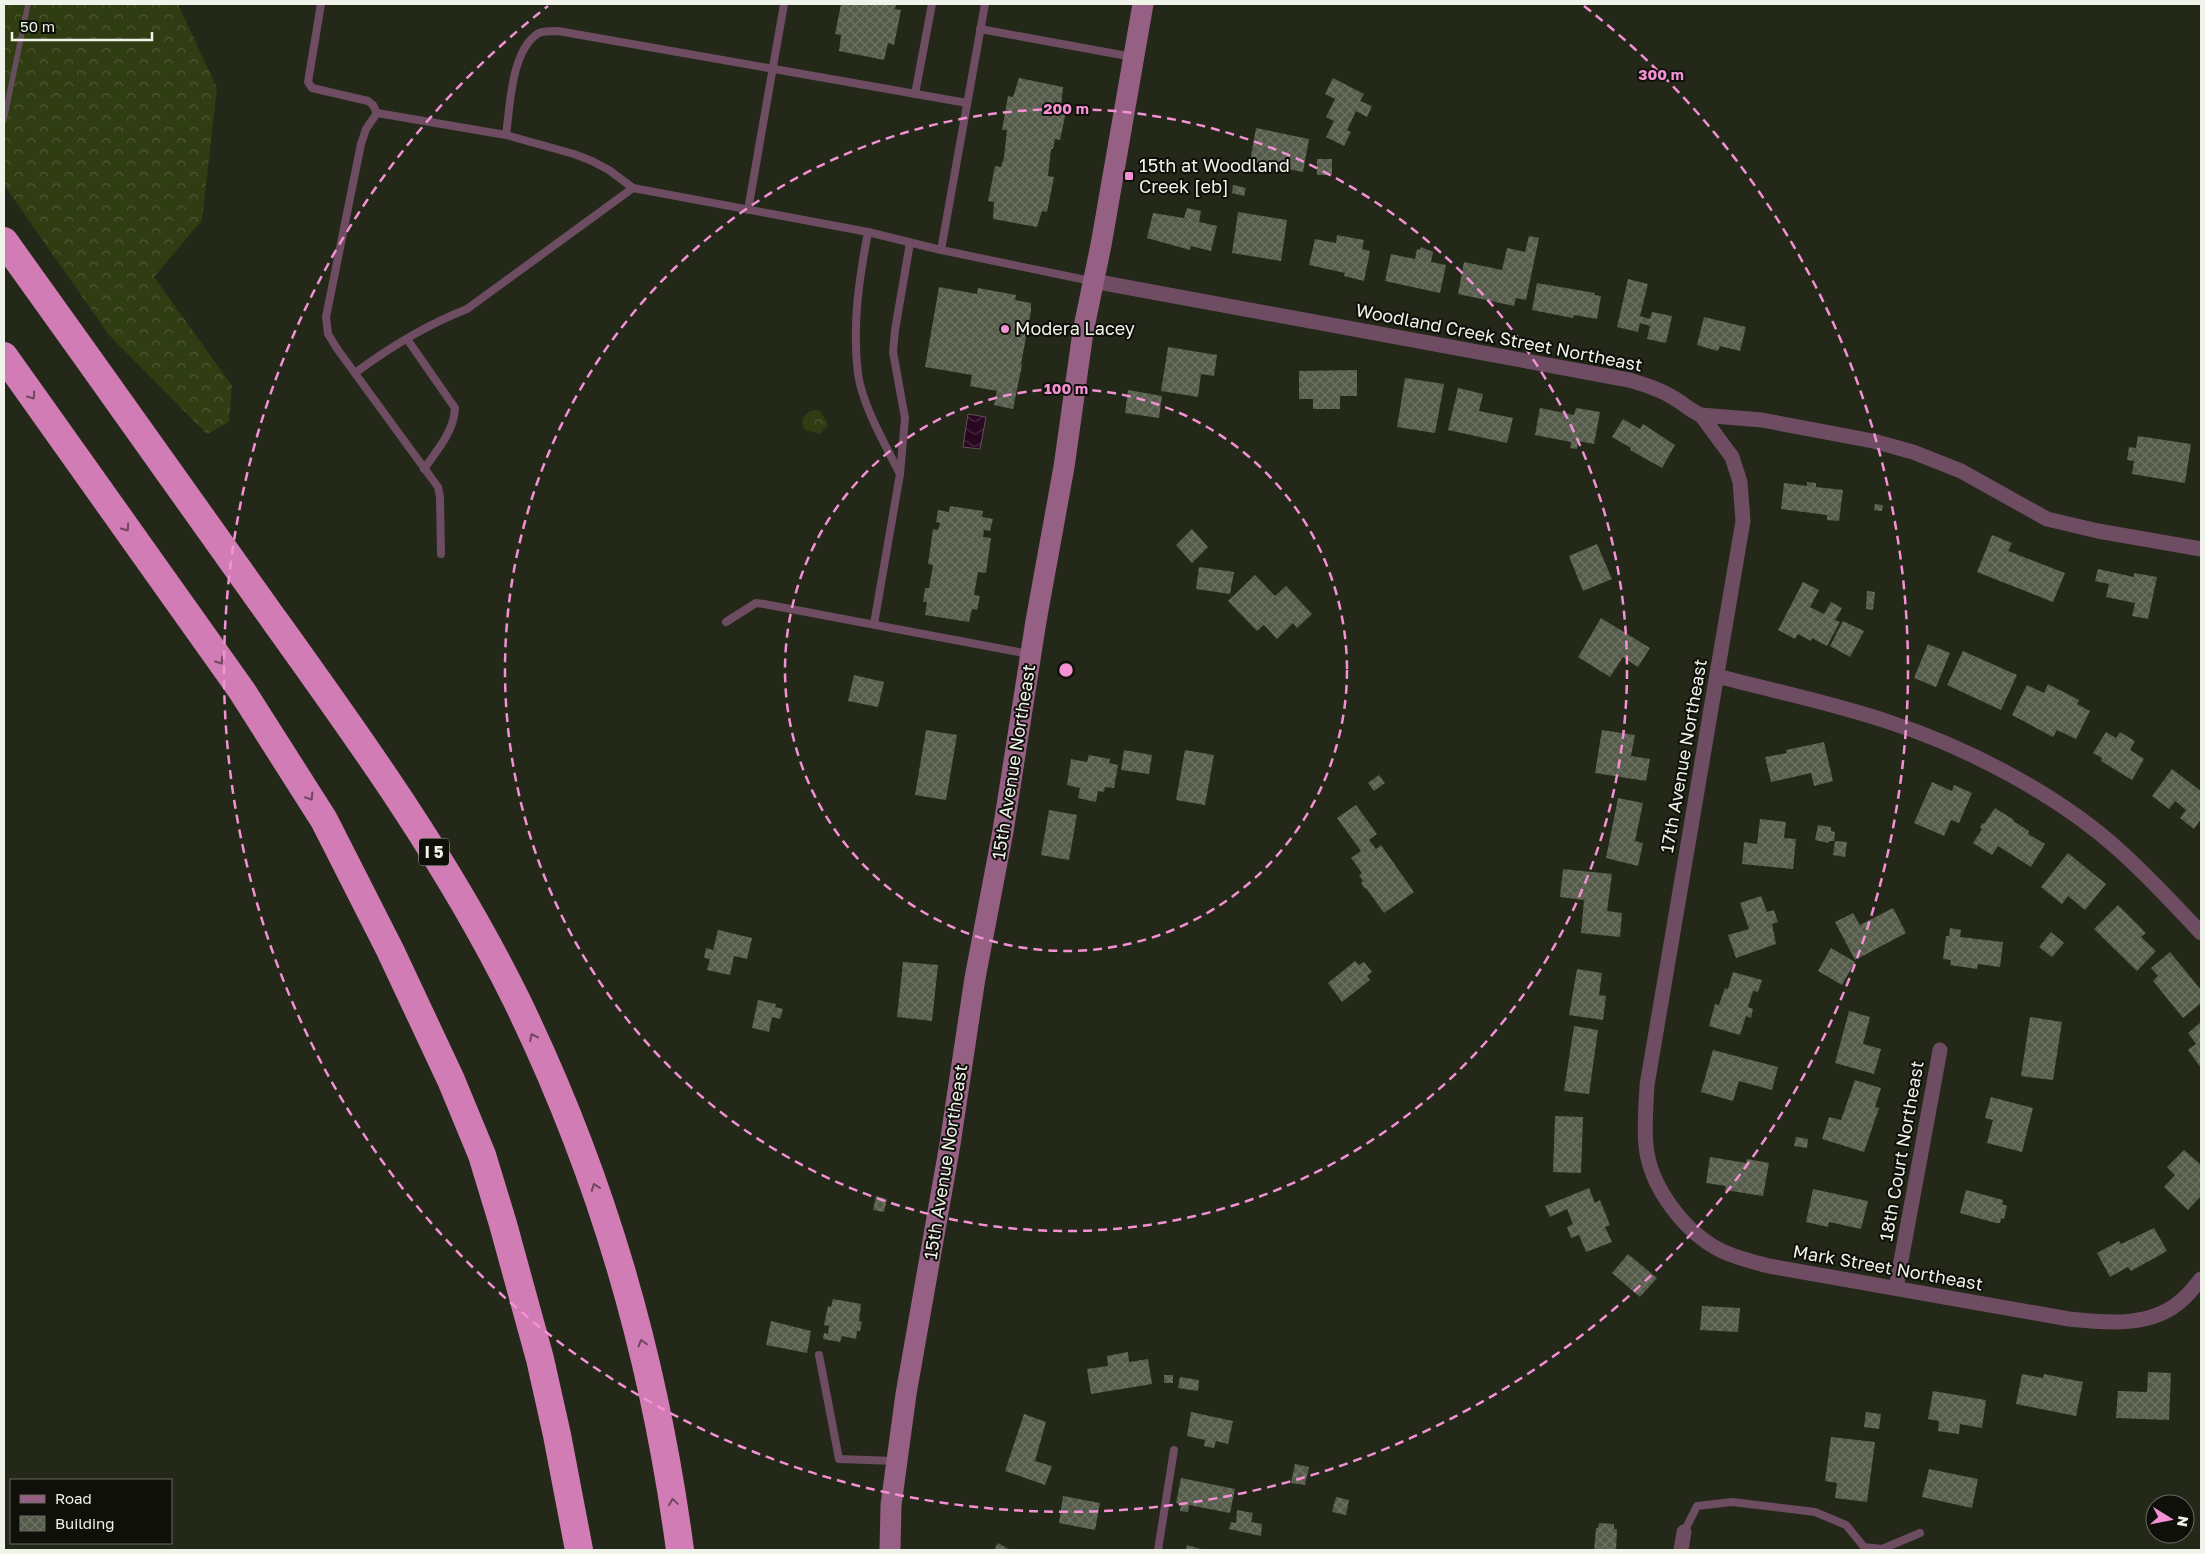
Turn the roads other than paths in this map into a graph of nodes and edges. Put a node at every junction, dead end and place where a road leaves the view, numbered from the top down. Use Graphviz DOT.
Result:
graph roads {
  1 [pos="322,4"];
  2 [pos="784,4"];
  3 [pos="932,4"];
  4 [pos="985,4"];
  5 [pos="1143,4"];
  6 [pos="980,29"];
  7 [pos="1134,57"];
  8 [pos="773,68"];
  9 [pos="915,94"];
  10 [pos="967,104"];
  11 [pos="377,113"];
  12 [pos="506,135"];
  13 [pos="633,188"];
  14 [pos="748,210"];
  15 [pos="868,232"];
  16 [pos="4,241"];
  17 [pos="910,243"];
  18 [pos="941,250"];
  19 [pos="1093,282"];
  20 [pos="407,338"];
  21 [pos="4,356"];
  22 [pos="355,373"];
  23 [pos="1701,415"];
  24 [pos="424,469"];
  25 [pos="900,474"];
  26 [pos="2201,549"];
  27 [pos="441,554"];
  28 [pos="726,622"];
  29 [pos="874,624"];
  30 [pos="1031,654"];
  31 [pos="1717,676"];
  32 [pos="2201,933"];
  33 [pos="1940,1050"];
  34 [pos="1645,1113"];
  35 [pos="2201,1279"];
  36 [pos="1896,1288"];
  37 [pos="819,1355"];
  38 [pos="1174,1450"];
  39 [pos="897,1461"];
  40 [pos="1684,1532"];
  41 [pos="1920,1533"];
  42 [pos="579,1550"];
  43 [pos="680,1550"];
  44 [pos="890,1550"];
  45 [pos="1158,1550"];
  46 [pos="1681,1550"];
  1 -- 11 [label="lane"];
  2 -- 8 [label="lane"];
  3 -- 9 [label="lane"];
  4 -- 6 [label="lane"];
  5 -- 7 [label="street, 15th Avenue Northeast"];
  6 -- 7 [label="lane"];
  6 -- 10 [label="lane"];
  7 -- 19 [label="street, 15th Avenue Northeast"];
  8 -- 9 [label="lane"];
  8 -- 12 [label="lane"];
  8 -- 14 [label="lane"];
  9 -- 10 [label="lane"];
  10 -- 18 [label="lane"];
  11 -- 12 [label="lane"];
  11 -- 22 [label="lane"];
  12 -- 13 [label="lane"];
  13 -- 14 [label="lane"];
  13 -- 20 [label="lane"];
  14 -- 15 [label="lane"];
  15 -- 17 [label="lane"];
  15 -- 25 [label="lane"];
  43 -- 16 [label="highway, I 5, one-way"];
  17 -- 18 [label="lane"];
  17 -- 25 [label="lane"];
  18 -- 19 [label="lane"];
  19 -- 23 [label="street, Woodland Creek Street Northeast"];
  19 -- 30 [label="street, 15th Avenue Northeast"];
  20 -- 22 [label="lane"];
  20 -- 24 [label="lane"];
  21 -- 42 [label="highway, one-way"];
  22 -- 24 [label="lane"];
  23 -- 26 [label="street, Woodland Creek Street Northeast"];
  23 -- 31 [label="street, 17th Avenue Northeast"];
  24 -- 27 [label="lane"];
  25 -- 29 [label="lane"];
  28 -- 29 [label="lane"];
  29 -- 30 [label="lane"];
  30 -- 39 [label="street, 15th Avenue Northeast"];
  31 -- 32 [label="street"];
  31 -- 34 [label="street, 17th Avenue Northeast"];
  33 -- 36 [label="street, 18th Court Northeast"];
  34 -- 36 [label="street, Mark Street Northeast"];
  35 -- 36 [label="street, Mark Street Northeast"];
  37 -- 39 [label="lane"];
  38 -- 45 [label="lane"];
  39 -- 44 [label="street, 15th Avenue Northeast"];
  40 -- 41 [label="lane"];
  40 -- 46 [label="street"];
}
